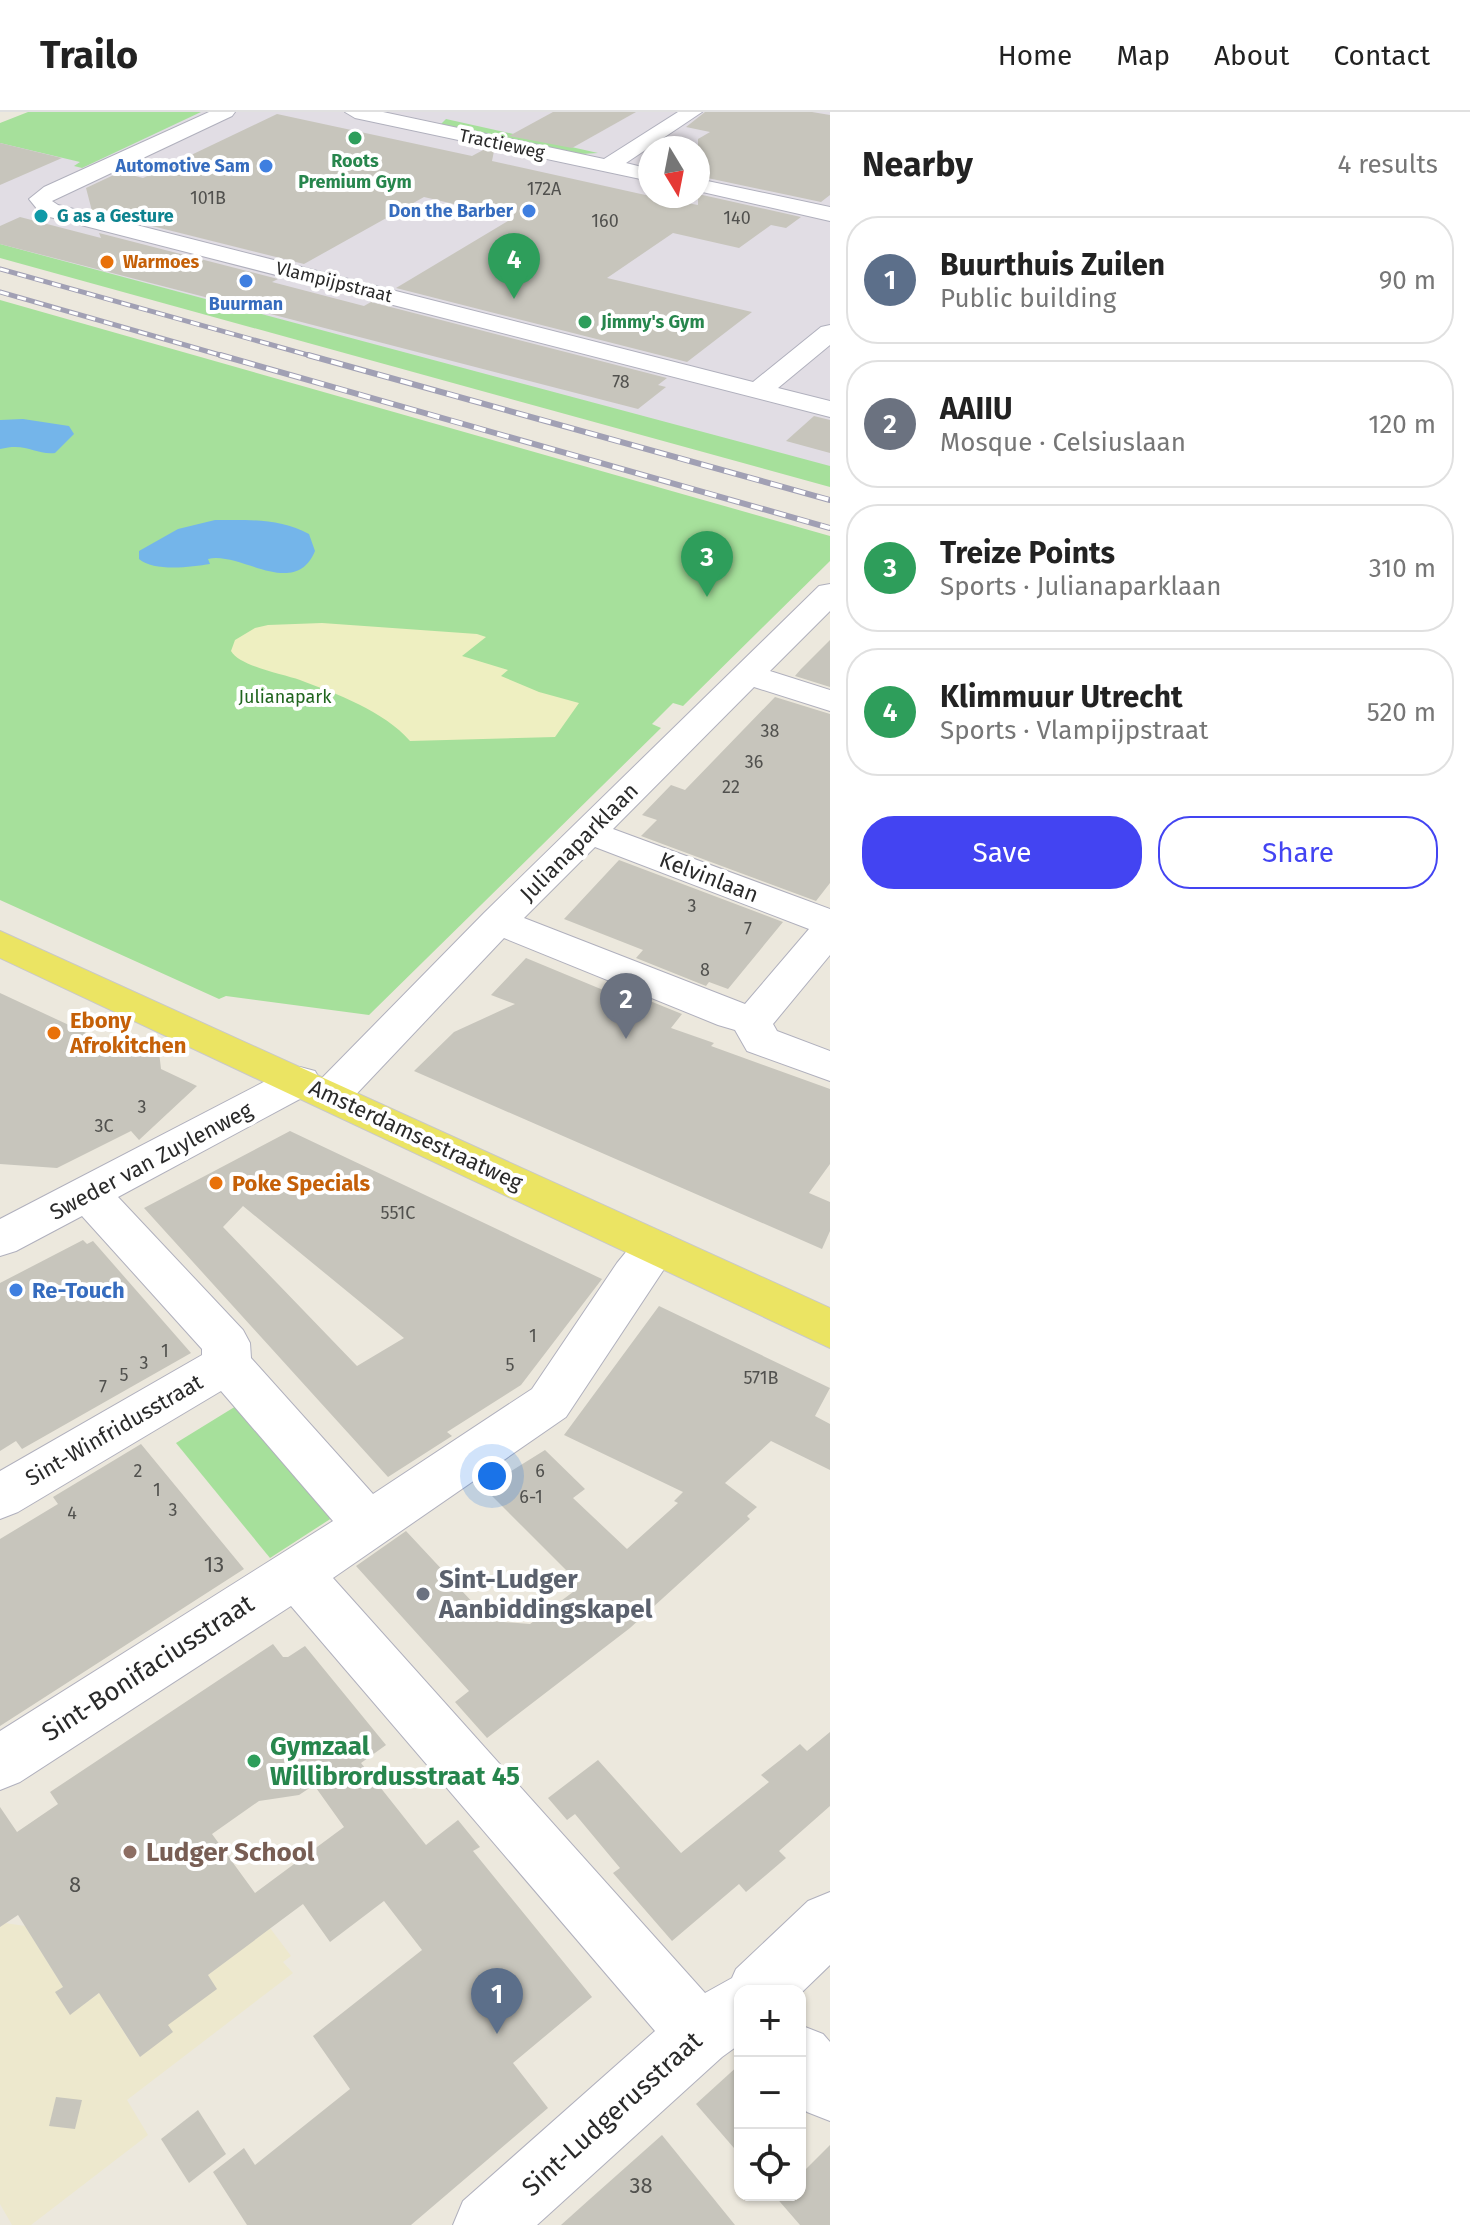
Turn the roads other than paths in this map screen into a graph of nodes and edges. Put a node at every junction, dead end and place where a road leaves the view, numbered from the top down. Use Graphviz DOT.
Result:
graph roads {
  1 [pos="225,112"];
  2 [pos="355,112"];
  3 [pos="692,112"];
  4 [pos="607,166"];
  5 [pos="638,172"];
  6 [pos="710,188"];
  7 [pos="830,214"];
  8 [pos="830,332"];
  9 [pos="758,391"];
  10 [pos="830,409"];
  11 [pos="830,593"];
  12 [pos="748,674"];
  13 [pos="830,701"];
  14 [pos="588,832"];
  15 [pos="498,922"];
  16 [pos="828,934"];
  17 [pos="0,943"];
  18 [pos="749,1018"];
  19 [pos="830,1067"];
  20 [pos="316,1088"];
  21 [pos="89,1194"];
  22 [pos="0,1239"];
  23 [pos="655,1248"];
  24 [pos="830,1329"];
  25 [pos="227,1364"];
  26 [pos="0,1497"];
  27 [pos="367,1524"];
  28 [pos="296,1574"];
  29 [pos="0,1763"];
  30 [pos="830,1923"];
  31 [pos="764,1985"];
  32 [pos="720,2020"];
  33 [pos="806,2063"];
  34 [pos="830,2089"];
  35 [pos="487,2225"];
  1 -- 9 [label="street, Vlampijpstraat"];
  2 -- 4 [label="street, Tractieweg"];
  3 -- 4 [label="street"];
  4 -- 5 [label="street, Tractieweg"];
  6 -- 7 [label="street"];
  8 -- 9 [label="street"];
  9 -- 10 [label="street, Vlampijpstraat"];
  11 -- 12 [label="street, Julianaparklaan"];
  12 -- 13 [label="street"];
  12 -- 14 [label="street, Julianaparklaan"];
  14 -- 15 [label="street, Julianaparklaan"];
  14 -- 16 [label="street, Kelvinlaan"];
  15 -- 18 [label="street"];
  15 -- 20 [label="street, Julianaparklaan"];
  16 -- 18 [label="street"];
  17 -- 20 [label="main road, Amsterdamsestraatweg"];
  18 -- 19 [label="street"];
  20 -- 21 [label="street, Sweder van Zuylenweg"];
  20 -- 23 [label="main road, Amsterdamsestraatweg"];
  21 -- 22 [label="street, Sweder van Zuylenweg"];
  21 -- 25 [label="street"];
  23 -- 24 [label="main road, Amsterdamsestraatweg"];
  23 -- 27 [label="street"];
  25 -- 26 [label="street, Sint-Winfridusstraat"];
  25 -- 27 [label="street"];
  27 -- 28 [label="street, Sint-Bonifaciusstraat"];
  28 -- 29 [label="street, Sint-Bonifaciusstraat"];
  28 -- 32 [label="street"];
  30 -- 31 [label="street"];
  32 -- 35 [label="street, Sint-Ludgerusstraat"];
  33 -- 34 [label="street"];
}
